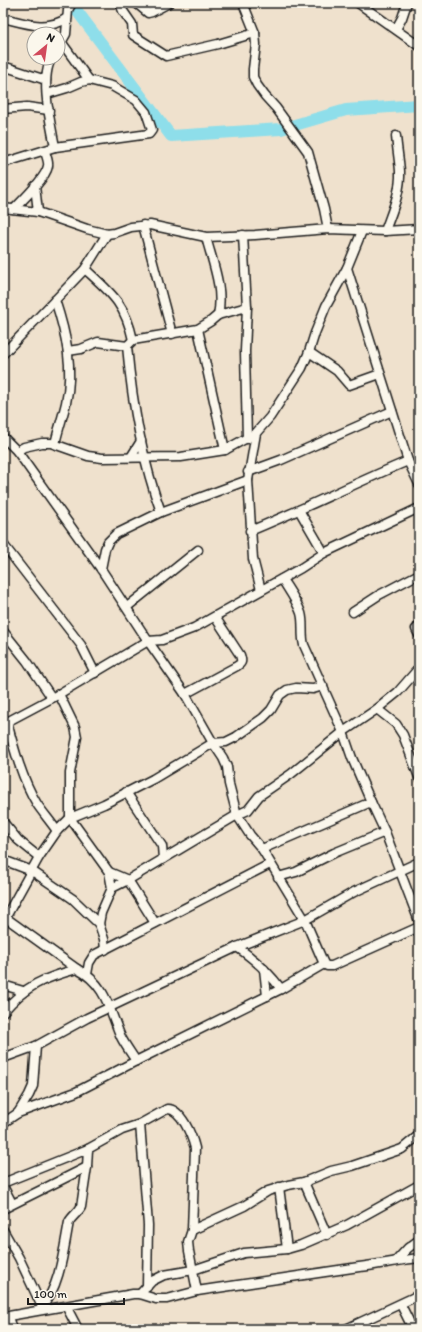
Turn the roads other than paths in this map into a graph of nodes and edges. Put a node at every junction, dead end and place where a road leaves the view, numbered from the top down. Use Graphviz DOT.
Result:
graph roads {
  1 [pos="72,3"];
  2 [pos="136,3"];
  3 [pos="169,3"];
  4 [pos="243,3"];
  5 [pos="407,3"];
  6 [pos="121,4"];
  7 [pos="361,4"];
  8 [pos="3,18"];
  9 [pos="67,18"];
  10 [pos="396,29"];
  11 [pos="255,33"];
  12 [pos="66,34"];
  13 [pos="419,46"];
  14 [pos="66,53"];
  15 [pos="3,66"];
  16 [pos="48,66"];
  17 [pos="46,80"];
  18 [pos="89,80"];
  19 [pos="47,94"];
  20 [pos="3,109"];
  21 [pos="49,110"];
  22 [pos="396,136"];
  23 [pos="55,147"];
  24 [pos="45,151"];
  25 [pos="3,163"];
  26 [pos="35,186"];
  27 [pos="3,208"];
  28 [pos="14,209"];
  29 [pos="38,212"];
  30 [pos="143,225"];
  31 [pos="328,229"];
  32 [pos="419,229"];
  33 [pos="362,231"];
  34 [pos="385,231"];
  35 [pos="107,234"];
  36 [pos="243,235"];
  37 [pos="206,236"];
  38 [pos="347,268"];
  39 [pos="85,269"];
  40 [pos="55,300"];
  41 [pos="247,307"];
  42 [pos="218,315"];
  43 [pos="198,328"];
  44 [pos="172,334"];
  45 [pos="130,343"];
  46 [pos="68,351"];
  47 [pos="309,352"];
  48 [pos="3,354"];
  49 [pos="380,374"];
  50 [pos="392,411"];
  51 [pos="256,433"];
  52 [pos="3,437"];
  53 [pos="247,439"];
  54 [pos="141,441"];
  55 [pos="55,444"];
  56 [pos="225,450"];
  57 [pos="17,451"];
  58 [pos="131,457"];
  59 [pos="145,458"];
  60 [pos="408,461"];
  61 [pos="248,476"];
  62 [pos="419,484"];
  63 [pos="419,508"];
  64 [pos="299,510"];
  65 [pos="162,512"];
  66 [pos="250,531"];
  67 [pos="3,544"];
  68 [pos="198,550"];
  69 [pos="324,553"];
  70 [pos="101,569"];
  71 [pos="419,574"];
  72 [pos="282,579"];
  73 [pos="261,590"];
  74 [pos="127,607"];
  75 [pos="353,612"];
  76 [pos="214,617"];
  77 [pos="419,626"];
  78 [pos="4,634"];
  79 [pos="419,635"];
  80 [pos="148,641"];
  81 [pos="419,668"];
  82 [pos="95,673"];
  83 [pos="323,686"];
  84 [pos="185,694"];
  85 [pos="56,696"];
  86 [pos="377,709"];
  87 [pos="5,723"];
  88 [pos="343,732"];
  89 [pos="213,743"];
  90 [pos="419,777"];
  91 [pos="126,792"];
  92 [pos="371,802"];
  93 [pos="237,814"];
  94 [pos="70,818"];
  95 [pos="3,822"];
  96 [pos="58,831"];
  97 [pos="385,832"];
  98 [pos="262,849"];
  99 [pos="39,857"];
  100 [pos="163,859"];
  101 [pos="3,860"];
  102 [pos="419,862"];
  103 [pos="270,864"];
  104 [pos="32,871"];
  105 [pos="401,871"];
  106 [pos="109,872"];
  107 [pos="278,877"];
  108 [pos="128,880"];
  109 [pos="112,888"];
  110 [pos="4,920"];
  111 [pos="305,920"];
  112 [pos="419,921"];
  113 [pos="155,923"];
  114 [pos="99,924"];
  115 [pos="419,927"];
  116 [pos="237,948"];
  117 [pos="105,950"];
  118 [pos="324,964"];
  119 [pos="77,969"];
  120 [pos="264,969"];
  121 [pos="87,974"];
  122 [pos="3,985"];
  123 [pos="281,989"];
  124 [pos="23,991"];
  125 [pos="267,996"];
  126 [pos="110,1007"];
  127 [pos="3,1012"];
  128 [pos="36,1046"];
  129 [pos="3,1058"];
  130 [pos="136,1061"];
  131 [pos="18,1113"];
  132 [pos="3,1123"];
  133 [pos="140,1124"];
  134 [pos="419,1135"];
  135 [pos="88,1149"];
  136 [pos="87,1166"];
  137 [pos="304,1182"];
  138 [pos="3,1183"];
  139 [pos="419,1184"];
  140 [pos="3,1186"];
  141 [pos="279,1187"];
  142 [pos="12,1203"];
  143 [pos="3,1209"];
  144 [pos="3,1230"];
  145 [pos="192,1230"];
  146 [pos="327,1235"];
  147 [pos="419,1240"];
  148 [pos="287,1248"];
  149 [pos="419,1258"];
  150 [pos="396,1261"];
  151 [pos="193,1270"];
  152 [pos="147,1287"];
  153 [pos="197,1291"];
  154 [pos="140,1294"];
  155 [pos="419,1295"];
  156 [pos="401,1305"];
  157 [pos="66,1306"];
  158 [pos="43,1308"];
  159 [pos="6,1317"];
  160 [pos="12,1329"];
  161 [pos="78,1329"];
  162 [pos="346,1329"];
  163 [pos="413,1329"];
  1 -- 9 [label="street"];
  2 -- 3 [label="street"];
  4 -- 11 [label="street"];
  5 -- 10 [label="street"];
  6 -- 11 [label="street"];
  7 -- 10 [label="street"];
  8 -- 9 [label="street"];
  9 -- 12 [label="street"];
  10 -- 13 [label="street"];
  11 -- 31 [label="street"];
  14 -- 18 [label="street"];
  15 -- 17 [label="street"];
  16 -- 17 [label="street"];
  17 -- 19 [label="street"];
  18 -- 19 [label="street"];
  18 -- 23 [label="street"];
  19 -- 21 [label="street"];
  20 -- 21 [label="street"];
  21 -- 23 [label="street"];
  22 -- 34 [label="street"];
  23 -- 24 [label="street"];
  24 -- 25 [label="street"];
  24 -- 26 [label="street"];
  26 -- 28 [label="street"];
  26 -- 29 [label="street"];
  27 -- 28 [label="street"];
  28 -- 29 [label="street"];
  29 -- 35 [label="street"];
  30 -- 35 [label="street"];
  30 -- 37 [label="street"];
  30 -- 44 [label="street"];
  31 -- 33 [label="street"];
  31 -- 36 [label="street"];
  32 -- 34 [label="street"];
  33 -- 34 [label="street"];
  33 -- 38 [label="street"];
  35 -- 39 [label="street"];
  36 -- 37 [label="street"];
  36 -- 41 [label="street"];
  37 -- 42 [label="street"];
  38 -- 47 [label="street"];
  38 -- 49 [label="street"];
  39 -- 40 [label="street"];
  39 -- 45 [label="street"];
  40 -- 46 [label="street"];
  40 -- 48 [label="street"];
  41 -- 42 [label="street"];
  41 -- 53 [label="street"];
  42 -- 43 [label="street"];
  43 -- 44 [label="street"];
  43 -- 56 [label="street"];
  44 -- 45 [label="street"];
  45 -- 46 [label="street"];
  45 -- 54 [label="street"];
  46 -- 55 [label="street"];
  47 -- 49 [label="street"];
  47 -- 51 [label="street"];
  49 -- 50 [label="street"];
  50 -- 60 [label="street"];
  50 -- 61 [label="street"];
  51 -- 53 [label="street"];
  51 -- 61 [label="street"];
  52 -- 57 [label="street"];
  53 -- 56 [label="street"];
  54 -- 58 [label="street"];
  54 -- 59 [label="street"];
  55 -- 57 [label="street"];
  55 -- 58 [label="street"];
  56 -- 59 [label="street"];
  57 -- 70 [label="street"];
  58 -- 59 [label="street"];
  59 -- 65 [label="street"];
  60 -- 62 [label="street"];
  60 -- 64 [label="street"];
  61 -- 65 [label="street"];
  61 -- 66 [label="street"];
  63 -- 69 [label="street"];
  64 -- 66 [label="street"];
  64 -- 69 [label="street"];
  65 -- 70 [label="street"];
  66 -- 73 [label="street"];
  67 -- 82 [label="street"];
  68 -- 74 [label="street"];
  69 -- 72 [label="street"];
  70 -- 74 [label="street"];
  71 -- 75 [label="street"];
  72 -- 73 [label="street"];
  72 -- 83 [label="street"];
  73 -- 76 [label="street"];
  74 -- 80 [label="street"];
  76 -- 80 [label="street"];
  76 -- 84 [label="street"];
  77 -- 79 [label="street"];
  78 -- 85 [label="street"];
  80 -- 82 [label="street"];
  80 -- 84 [label="street"];
  81 -- 86 [label="street"];
  82 -- 85 [label="street"];
  83 -- 88 [label="street"];
  83 -- 89 [label="street"];
  84 -- 89 [label="street"];
  85 -- 87 [label="street"];
  85 -- 94 [label="street"];
  86 -- 88 [label="street"];
  86 -- 90 [label="street"];
  87 -- 96 [label="street"];
  88 -- 92 [label="street"];
  88 -- 93 [label="street"];
  89 -- 91 [label="street"];
  89 -- 93 [label="street"];
  91 -- 94 [label="street"];
  91 -- 100 [label="street"];
  92 -- 97 [label="street"];
  92 -- 98 [label="street"];
  93 -- 98 [label="street"];
  93 -- 100 [label="street"];
  94 -- 96 [label="street"];
  94 -- 106 [label="street"];
  95 -- 99 [label="street"];
  96 -- 99 [label="street"];
  97 -- 105 [label="street"];
  97 -- 107 [label="street"];
  98 -- 103 [label="street"];
  99 -- 104 [label="street"];
  100 -- 108 [label="street"];
  101 -- 104 [label="street"];
  102 -- 105 [label="street"];
  103 -- 107 [label="street"];
  103 -- 113 [label="street"];
  104 -- 110 [label="street"];
  104 -- 114 [label="street"];
  105 -- 111 [label="street"];
  105 -- 112 [label="street"];
  106 -- 108 [label="street"];
  106 -- 109 [label="street"];
  107 -- 111 [label="street"];
  108 -- 109 [label="street"];
  108 -- 113 [label="street"];
  109 -- 114 [label="street"];
  110 -- 119 [label="street"];
  111 -- 116 [label="street"];
  111 -- 118 [label="street"];
  113 -- 117 [label="street"];
  114 -- 117 [label="street"];
  115 -- 118 [label="street"];
  116 -- 120 [label="street"];
  116 -- 126 [label="street"];
  117 -- 121 [label="street"];
  118 -- 123 [label="street"];
  119 -- 121 [label="street"];
  119 -- 124 [label="street"];
  120 -- 123 [label="street"];
  120 -- 125 [label="street"];
  121 -- 126 [label="street"];
  122 -- 124 [label="street"];
  123 -- 125 [label="street"];
  124 -- 127 [label="street"];
  125 -- 130 [label="street"];
  126 -- 128 [label="street"];
  126 -- 130 [label="street"];
  128 -- 129 [label="street"];
  128 -- 131 [label="street"];
  130 -- 131 [label="street"];
  131 -- 132 [label="street"];
  133 -- 135 [label="street"];
  133 -- 145 [label="street"];
  133 -- 152 [label="street"];
  134 -- 137 [label="street"];
  135 -- 136 [label="street"];
  135 -- 138 [label="street"];
  136 -- 142 [label="street"];
  136 -- 158 [label="street"];
  137 -- 141 [label="street"];
  137 -- 146 [label="street"];
  139 -- 146 [label="street"];
  140 -- 142 [label="street"];
  141 -- 145 [label="street"];
  141 -- 148 [label="street"];
  142 -- 143 [label="street"];
  144 -- 158 [label="street"];
  145 -- 151 [label="street"];
  146 -- 148 [label="street"];
  147 -- 150 [label="street"];
  148 -- 151 [label="street"];
  149 -- 150 [label="street"];
  150 -- 153 [label="street"];
  151 -- 152 [label="street"];
  151 -- 153 [label="street"];
  152 -- 154 [label="street"];
  153 -- 154 [label="street"];
  154 -- 157 [label="street"];
  155 -- 156 [label="street"];
  156 -- 162 [label="street"];
  156 -- 163 [label="street"];
  157 -- 158 [label="street"];
  157 -- 161 [label="street"];
  158 -- 159 [label="street"];
  159 -- 160 [label="street"];
}
